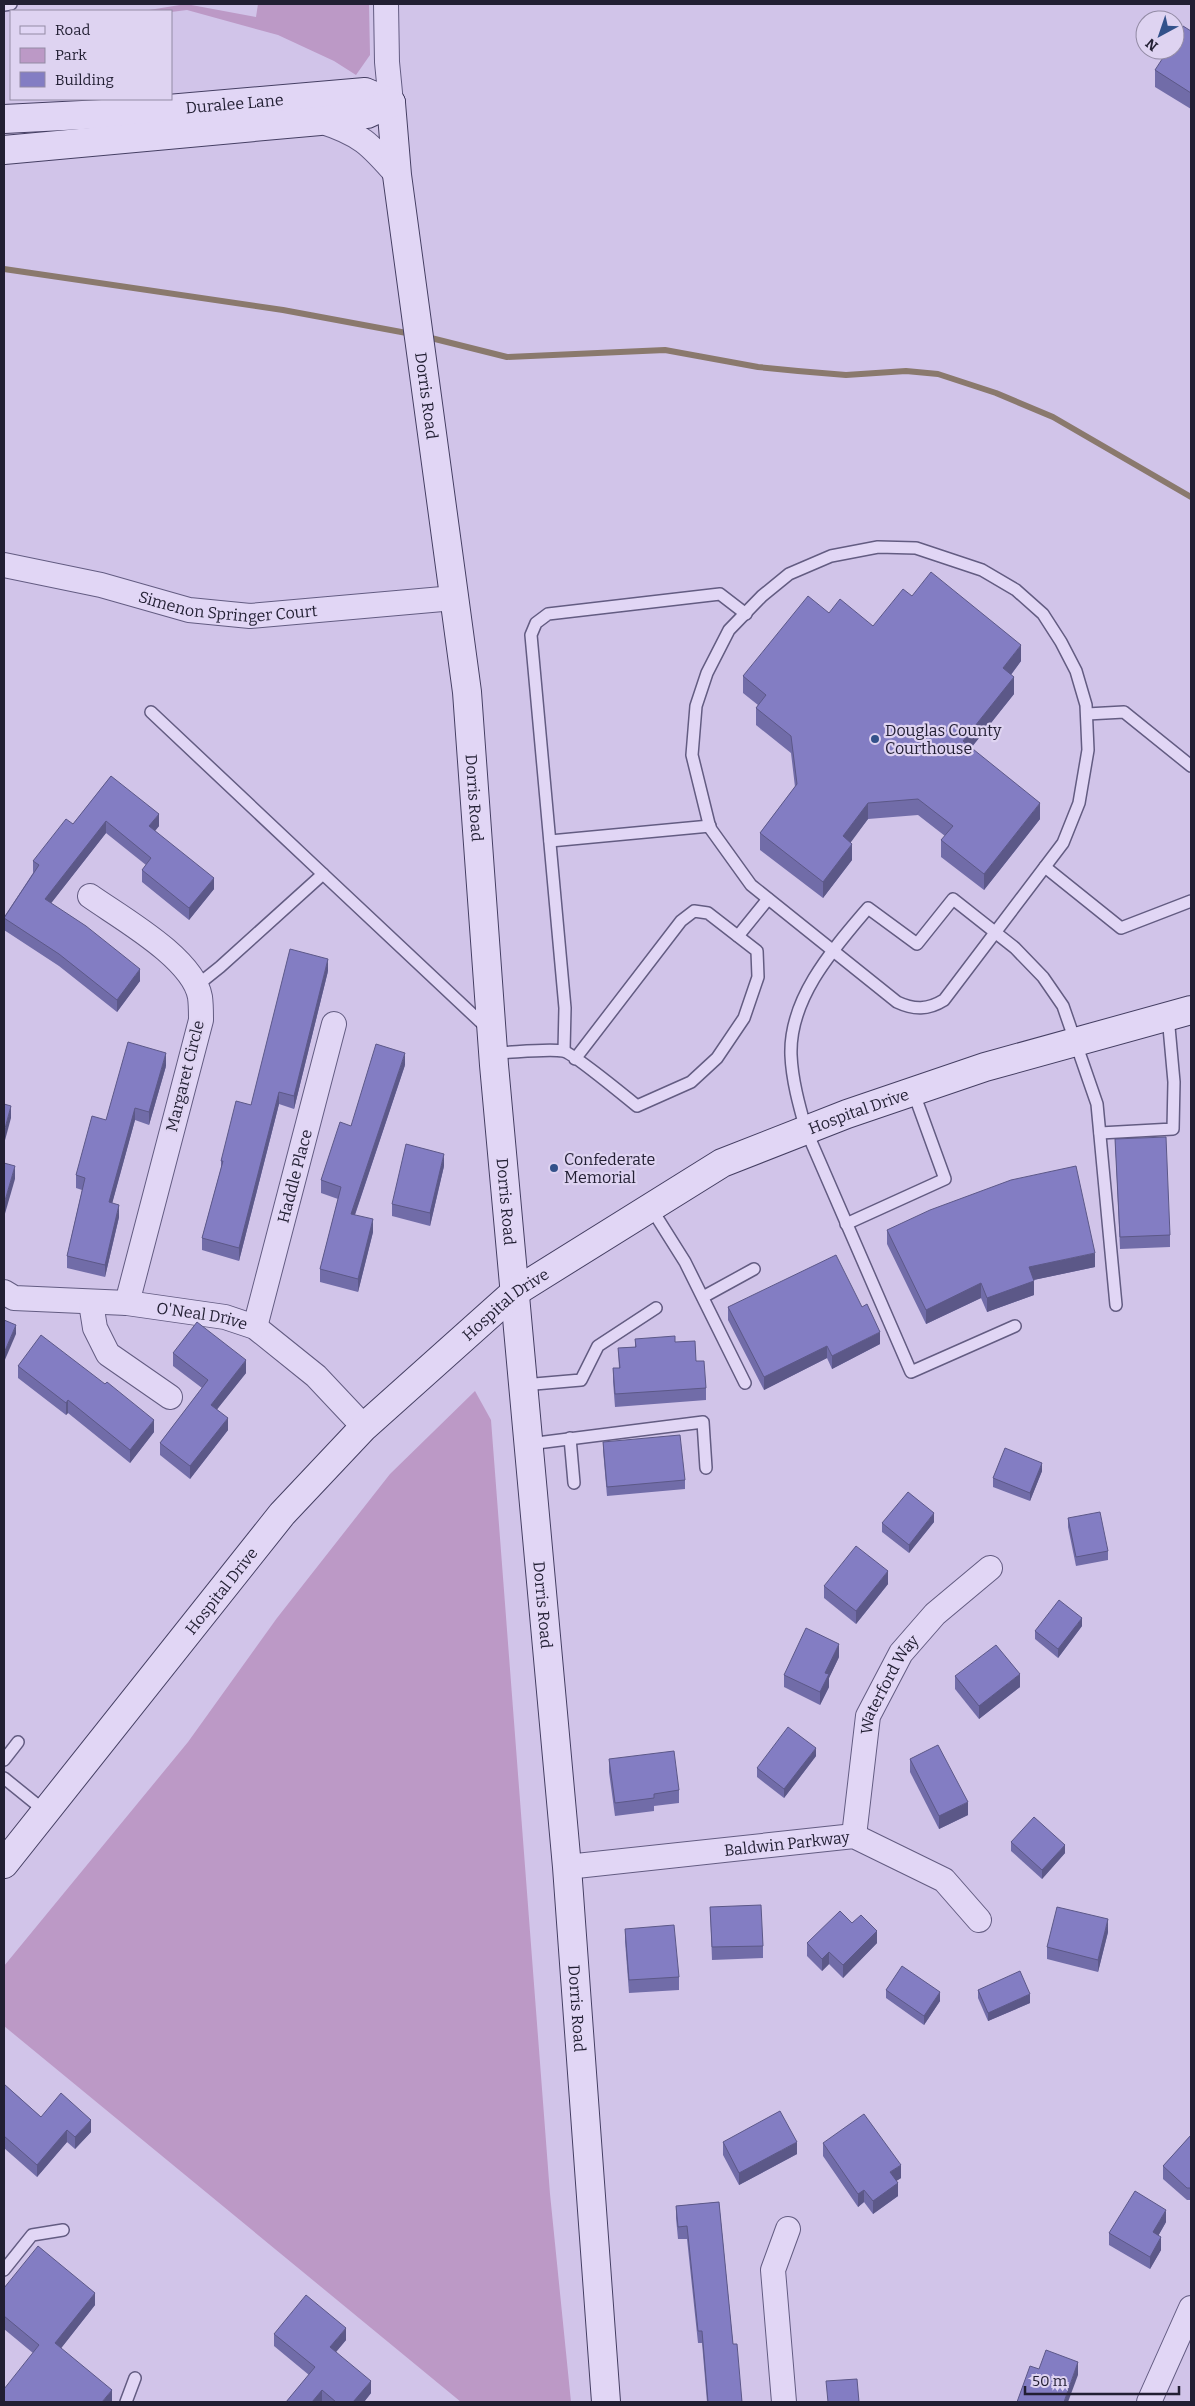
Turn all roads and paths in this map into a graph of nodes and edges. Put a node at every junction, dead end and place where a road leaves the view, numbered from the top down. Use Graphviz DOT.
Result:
graph roads {
  1 [pos="11,4"];
  2 [pos="386,4"];
  3 [pos="4,5"];
  4 [pos="390,103"];
  5 [pos="4,120"];
  6 [pos="320,121"];
  7 [pos="4,150"];
  8 [pos="397,176"];
  9 [pos="4,565"];
  10 [pos="454,598"];
  11 [pos="746,614"];
  12 [pos="151,712"];
  13 [pos="1087,714"];
  14 [pos="1191,766"];
  15 [pos="710,826"];
  16 [pos="550,841"];
  17 [pos="1045,867"];
  18 [pos="323,874"];
  19 [pos="90,896"];
  20 [pos="768,899"];
  21 [pos="1191,902"];
  22 [pos="996,933"];
  23 [pos="738,936"];
  24 [pos="833,951"];
  25 [pos="195,987"];
  26 [pos="1180,1013"];
  27 [pos="334,1024"];
  28 [pos="1075,1042"];
  29 [pos="492,1043"];
  30 [pos="564,1051"];
  31 [pos="575,1059"];
  32 [pos="913,1091"];
  33 [pos="806,1130"];
  34 [pos="1100,1133"];
  35 [pos="651,1208"];
  36 [pos="846,1224"];
  37 [pos="754,1269"];
  38 [pos="4,1292"];
  39 [pos="515,1292"];
  40 [pos="703,1297"];
  41 [pos="91,1303"];
  42 [pos="127,1303"];
  43 [pos="1116,1306"];
  44 [pos="656,1308"];
  45 [pos="1015,1326"];
  46 [pos="255,1327"];
  47 [pos="744,1383"];
  48 [pos="523,1385"];
  49 [pos="170,1397"];
  50 [pos="364,1427"];
  51 [pos="570,1438"];
  52 [pos="528,1444"];
  53 [pos="706,1468"];
  54 [pos="574,1483"];
  55 [pos="990,1568"];
  56 [pos="18,1742"];
  57 [pos="4,1760"];
  58 [pos="4,1778"];
  59 [pos="46,1812"];
  60 [pos="854,1836"];
  61 [pos="4,1864"];
  62 [pos="567,1867"];
  63 [pos="979,1920"];
  64 [pos="788,2229"];
  65 [pos="63,2230"];
  66 [pos="42,2233"];
  67 [pos="37,2248"];
  68 [pos="4,2270"];
  69 [pos="1191,2308"];
  70 [pos="135,2378"];
  71 [pos="126,2402"];
  72 [pos="606,2402"];
  73 [pos="784,2402"];
  74 [pos="1148,2402"];
  1 -- 3 [label="lane"];
  2 -- 4 [label="street, Dorris Road"];
  4 -- 5 [label="street, Duralee Lane"];
  4 -- 6 [label="street, Duralee Lane"];
  4 -- 8 [label="street, Dorris Road"];
  6 -- 7 [label="street, Duralee Lane"];
  6 -- 8 [label="street, Duralee Lane"];
  8 -- 10 [label="street, Dorris Road"];
  9 -- 10 [label="street, Simenon Springer Court"];
  10 -- 29 [label="street, Dorris Road"];
  11 -- 13 [label="lane"];
  11 -- 15 [label="lane"];
  11 -- 16 [label="lane"];
  12 -- 18 [label="lane"];
  13 -- 14 [label="lane"];
  13 -- 17 [label="lane"];
  15 -- 16 [label="lane"];
  15 -- 20 [label="lane"];
  16 -- 30 [label="lane"];
  17 -- 21 [label="lane"];
  17 -- 22 [label="lane"];
  18 -- 25 [label="lane"];
  18 -- 29 [label="lane"];
  19 -- 25 [label="street, Margaret Circle"];
  20 -- 23 [label="lane"];
  20 -- 24 [label="lane"];
  22 -- 24 [label="lane"];
  22 -- 24 [label="lane"];
  22 -- 28 [label="lane"];
  23 -- 31 [label="lane"];
  23 -- 31 [label="lane"];
  24 -- 33 [label="lane"];
  25 -- 42 [label="street, Margaret Circle"];
  26 -- 28 [label="street, Hospital Drive"];
  26 -- 34 [label="lane"];
  27 -- 46 [label="street, Haddle Place"];
  28 -- 32 [label="street, Hospital Drive"];
  28 -- 34 [label="lane"];
  29 -- 30 [label="lane"];
  29 -- 39 [label="street, Dorris Road"];
  30 -- 31 [label="lane"];
  32 -- 33 [label="street, Hospital Drive"];
  32 -- 36 [label="lane"];
  33 -- 35 [label="street, Hospital Drive"];
  33 -- 36 [label="lane"];
  34 -- 43 [label="lane"];
  35 -- 39 [label="street, Hospital Drive"];
  35 -- 40 [label="lane"];
  36 -- 45 [label="lane"];
  37 -- 40 [label="lane"];
  38 -- 41 [label="street, O'Neal Drive"];
  39 -- 48 [label="street, Dorris Road"];
  39 -- 50 [label="street, Hospital Drive"];
  40 -- 47 [label="lane"];
  41 -- 42 [label="street, O'Neal Drive"];
  41 -- 49 [label="street"];
  42 -- 46 [label="street, O'Neal Drive"];
  44 -- 48 [label="lane"];
  46 -- 50 [label="street, O'Neal Drive"];
  48 -- 52 [label="street, Dorris Road"];
  50 -- 59 [label="street, Hospital Drive"];
  51 -- 52 [label="lane"];
  51 -- 53 [label="lane"];
  51 -- 54 [label="lane"];
  52 -- 62 [label="street, Dorris Road"];
  55 -- 60 [label="street, Waterford Way"];
  56 -- 57 [label="lane"];
  58 -- 59 [label="lane"];
  59 -- 61 [label="street, Hospital Drive"];
  60 -- 62 [label="street, Baldwin Parkway"];
  60 -- 63 [label="street, Baldwin Parkway"];
  62 -- 72 [label="street, Dorris Road"];
  64 -- 73 [label="street"];
  65 -- 66 [label="lane"];
  66 -- 67 [label="lane"];
  66 -- 68 [label="lane"];
  69 -- 74 [label="street"];
  70 -- 71 [label="lane"];
}
